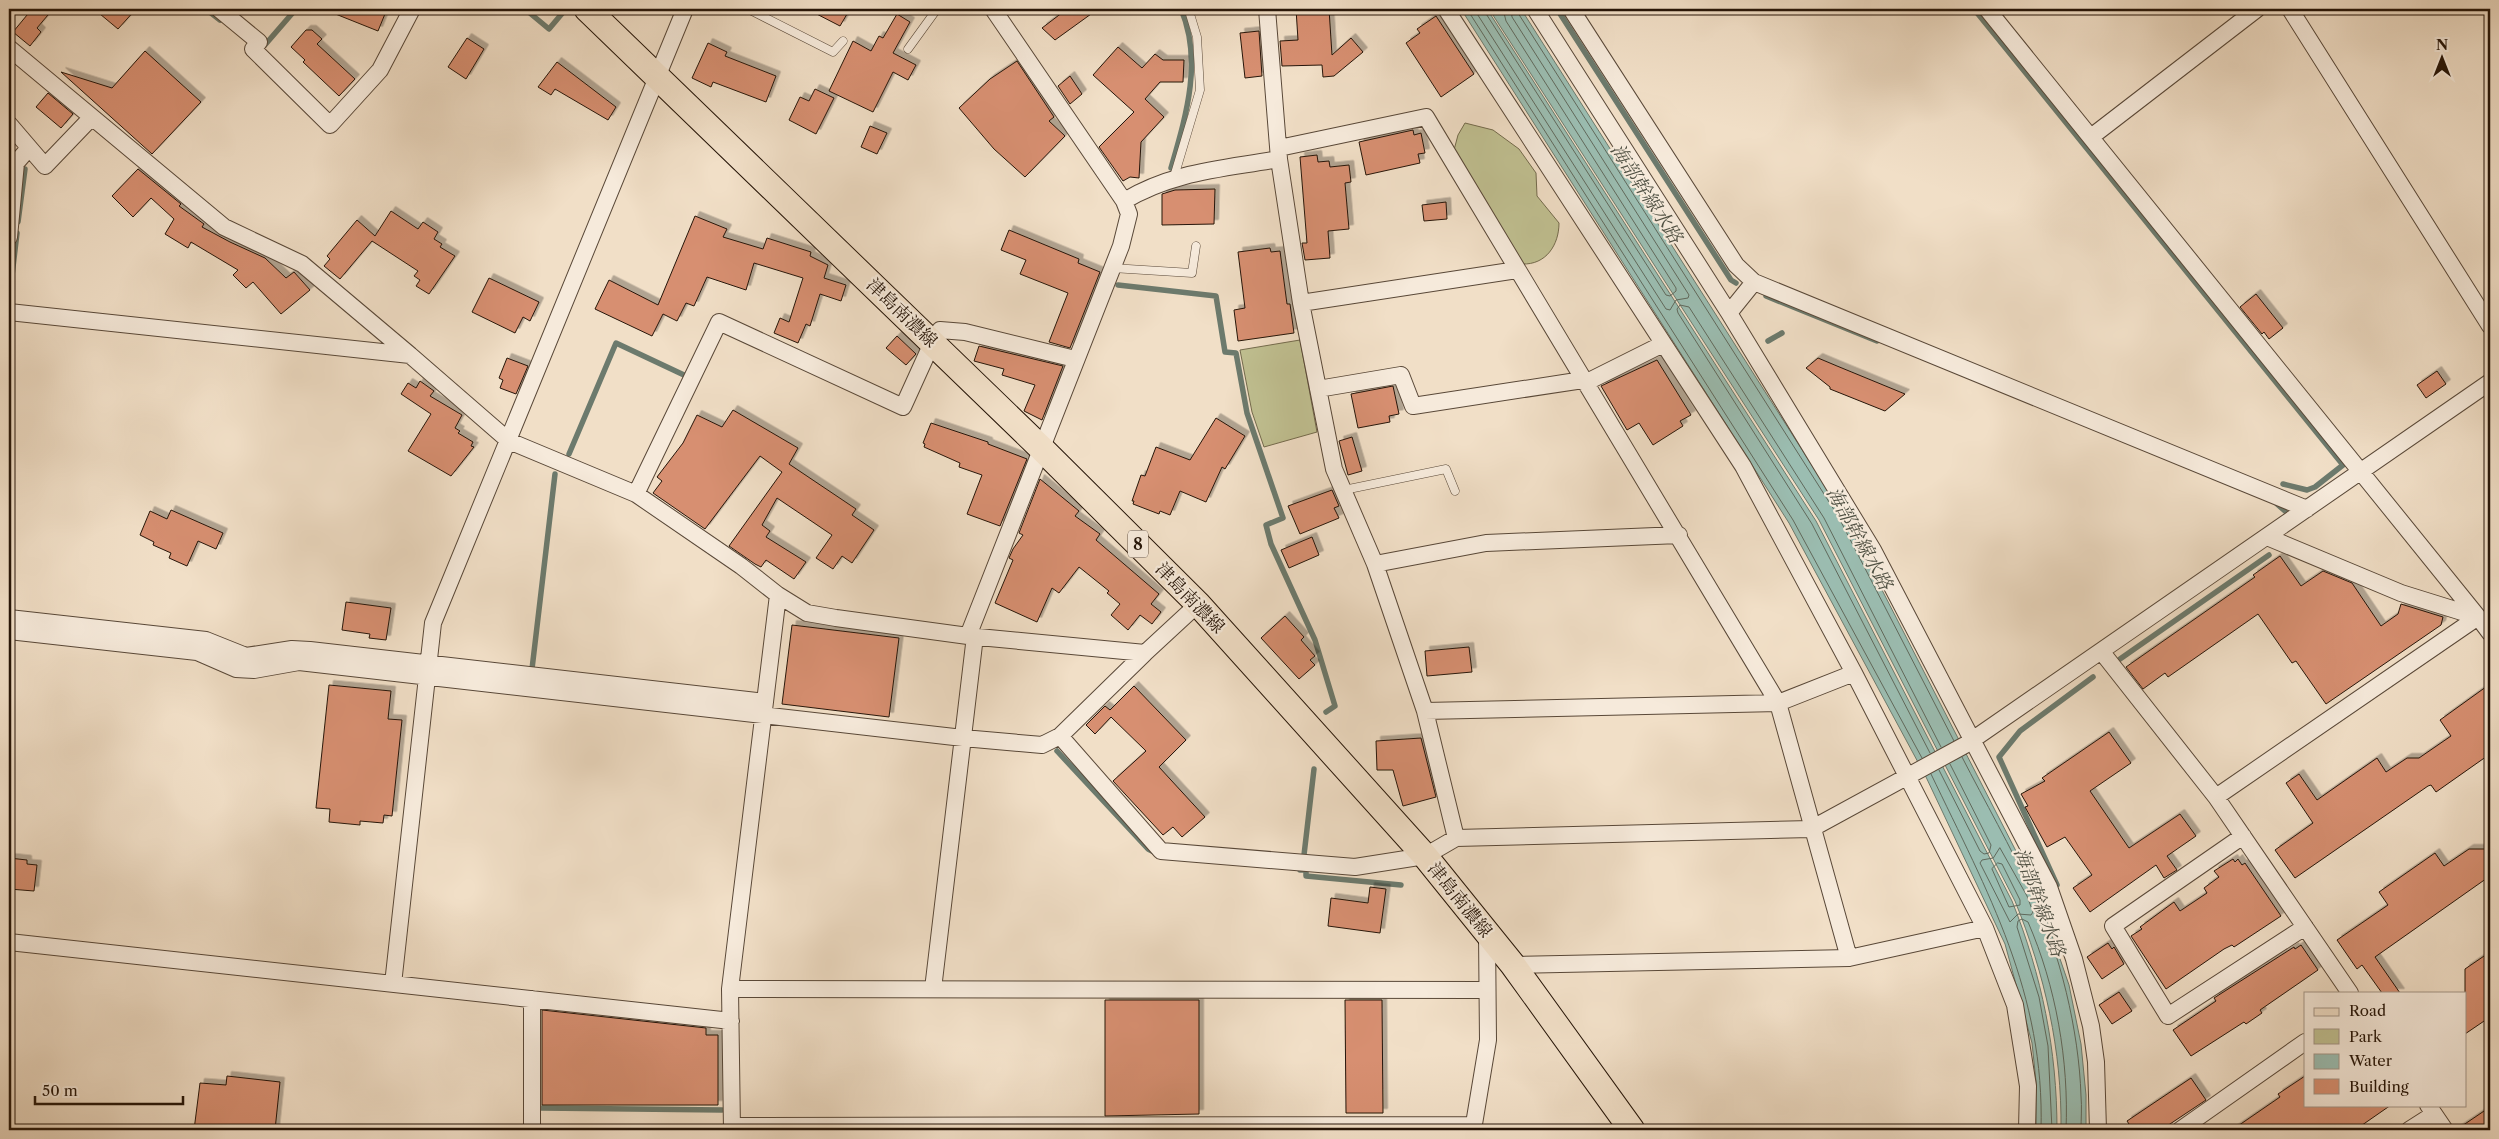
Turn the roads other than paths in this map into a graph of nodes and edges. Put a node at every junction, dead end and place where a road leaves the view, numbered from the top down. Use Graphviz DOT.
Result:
graph roads {
  1 [pos="219,9"];
  2 [pos="412,9"];
  3 [pos="587,9"];
  4 [pos="685,9"];
  5 [pos="748,9"];
  6 [pos="937,9"];
  7 [pos="993,9"];
  8 [pos="1267,9"];
  9 [pos="1446,9"];
  10 [pos="1535,9"];
  11 [pos="1571,9"];
  12 [pos="1987,9"];
  13 [pos="2257,9"];
  14 [pos="2290,9"];
  15 [pos="1190,14"];
  16 [pos="843,40"];
  17 [pos="9,48"];
  18 [pos="908,49"];
  19 [pos="657,78"];
  20 [pos="92,117"];
  21 [pos="9,124"];
  22 [pos="2091,138"];
  23 [pos="29,148"];
  24 [pos="1279,154"];
  25 [pos="1174,177"];
  26 [pos="1124,200"];
  27 [pos="9,237"];
  28 [pos="1196,246"];
  29 [pos="1112,268"];
  30 [pos="1518,270"];
  31 [pos="1754,282"];
  32 [pos="1301,303"];
  33 [pos="9,312"];
  34 [pos="1729,314"];
  35 [pos="2490,326"];
  36 [pos="932,342"];
  37 [pos="1663,344"];
  38 [pos="410,355"];
  39 [pos="1075,359"];
  40 [pos="1584,382"];
  41 [pos="2490,382"];
  42 [pos="1318,389"];
  43 [pos="509,441"];
  44 [pos="1040,447"];
  45 [pos="2362,472"];
  46 [pos="1344,490"];
  47 [pos="1455,491"];
  48 [pos="636,494"];
  49 [pos="2307,509"];
  50 [pos="1679,536"];
  51 [pos="2267,537"];
  52 [pos="1375,564"];
  53 [pos="778,595"];
  54 [pos="1198,604"];
  55 [pos="2478,617"];
  56 [pos="9,618"];
  57 [pos="9,631"];
  58 [pos="2490,633"];
  59 [pos="972,636"];
  60 [pos="2101,651"];
  61 [pos="1146,653"];
  62 [pos="427,670"];
  63 [pos="1854,673"];
  64 [pos="1778,703"];
  65 [pos="764,708"];
  66 [pos="1425,712"];
  67 [pos="1060,736"];
  68 [pos="963,738"];
  69 [pos="1969,742"];
  70 [pos="1914,774"];
  71 [pos="2216,797"];
  72 [pos="1811,829"];
  73 [pos="2243,836"];
  74 [pos="1456,838"];
  75 [pos="1425,856"];
  76 [pos="2305,927"];
  77 [pos="1985,928"];
  78 [pos="1487,934"];
  79 [pos="9,942"];
  80 [pos="1849,958"];
  81 [pos="1513,965"];
  82 [pos="393,984"];
  83 [pos="730,989"];
  84 [pos="933,989"];
  85 [pos="1487,990"];
  86 [pos="2349,992"];
  87 [pos="532,999"];
  88 [pos="731,1021"];
  89 [pos="2304,1043"];
  90 [pos="2431,1109"];
  91 [pos="732,1128"];
  92 [pos="1236,1128"];
  93 [pos="1473,1128"];
  94 [pos="532,1130"];
  95 [pos="1632,1130"];
  96 [pos="2027,1130"];
  97 [pos="2098,1130"];
  98 [pos="2180,1130"];
  99 [pos="2409,1130"];
  100 [pos="2445,1130"];
  1 -- 2 [label="street"];
  3 -- 19 [label="main road, 津島南濃線 / 8"];
  4 -- 19 [label="street"];
  5 -- 16 [label="lane"];
  6 -- 18 [label="lane"];
  7 -- 26 [label="street"];
  8 -- 24 [label="street"];
  9 -- 37 [label="street"];
  10 -- 34 [label="street"];
  11 -- 31 [label="street"];
  12 -- 22 [label="street"];
  13 -- 22 [label="street"];
  14 -- 35 [label="street"];
  15 -- 25 [label="lane"];
  17 -- 20 [label="street"];
  19 -- 36 [label="main road, 津島南濃線 / 8"];
  19 -- 43 [label="street"];
  20 -- 23 [label="street"];
  20 -- 38 [label="street"];
  21 -- 23 [label="street"];
  22 -- 45 [label="street"];
  23 -- 27 [label="street"];
  24 -- 25 [label="street"];
  24 -- 30 [label="street"];
  24 -- 32 [label="street"];
  25 -- 26 [label="street"];
  26 -- 29 [label="street"];
  28 -- 29 [label="lane"];
  29 -- 39 [label="street"];
  30 -- 32 [label="street"];
  30 -- 40 [label="street"];
  31 -- 34 [label="street"];
  31 -- 49 [label="street"];
  32 -- 42 [label="street"];
  33 -- 38 [label="street"];
  34 -- 69 [label="street"];
  36 -- 39 [label="street"];
  36 -- 44 [label="main road, 津島南濃線 / 8"];
  36 -- 48 [label="street"];
  37 -- 40 [label="street"];
  37 -- 63 [label="street"];
  38 -- 43 [label="street"];
  39 -- 44 [label="street"];
  40 -- 42 [label="street"];
  40 -- 50 [label="street"];
  41 -- 45 [label="street"];
  42 -- 46 [label="street"];
  43 -- 48 [label="street"];
  43 -- 62 [label="street"];
  44 -- 54 [label="main road, 津島南濃線 / 8"];
  44 -- 59 [label="street"];
  45 -- 49 [label="street"];
  45 -- 55 [label="street"];
  46 -- 47 [label="lane"];
  46 -- 52 [label="street"];
  48 -- 53 [label="street"];
  49 -- 51 [label="street"];
  50 -- 52 [label="street"];
  50 -- 64 [label="street"];
  51 -- 55 [label="street"];
  51 -- 60 [label="street"];
  52 -- 66 [label="street"];
  53 -- 59 [label="street"];
  53 -- 65 [label="street"];
  54 -- 61 [label="street"];
  54 -- 75 [label="main road, 津島南濃線 / 8"];
  55 -- 58 [label="street"];
  55 -- 71 [label="street"];
  56 -- 62 [label="street"];
  57 -- 62 [label="street"];
  59 -- 61 [label="street"];
  59 -- 68 [label="street"];
  60 -- 69 [label="street"];
  60 -- 71 [label="street"];
  61 -- 67 [label="street"];
  62 -- 65 [label="street"];
  62 -- 82 [label="street"];
  63 -- 64 [label="street"];
  63 -- 70 [label="street"];
  64 -- 66 [label="street"];
  64 -- 72 [label="street"];
  65 -- 68 [label="street"];
  65 -- 83 [label="street"];
  66 -- 74 [label="street"];
  67 -- 68 [label="street"];
  67 -- 75 [label="street"];
  68 -- 84 [label="street"];
  69 -- 70 [label="street"];
  69 -- 97 [label="street"];
  70 -- 72 [label="street"];
  70 -- 77 [label="street"];
  71 -- 73 [label="street"];
  72 -- 74 [label="street"];
  72 -- 80 [label="street"];
  73 -- 76 [label="street"];
  73 -- 76 [label="street"];
  74 -- 75 [label="street"];
  75 -- 78 [label="main road, 津島南濃線 / 8"];
  76 -- 86 [label="street"];
  77 -- 80 [label="street"];
  77 -- 96 [label="street"];
  78 -- 81 [label="main road, 津島南濃線 / 8"];
  78 -- 85 [label="street"];
  79 -- 82 [label="street"];
  80 -- 81 [label="street"];
  81 -- 95 [label="main road, 津島南濃線 / 8"];
  82 -- 87 [label="street"];
  83 -- 84 [label="street"];
  83 -- 88 [label="street"];
  84 -- 85 [label="street"];
  85 -- 93 [label="street"];
  87 -- 88 [label="street"];
  87 -- 94 [label="street"];
  88 -- 91 [label="street"];
  89 -- 98 [label="street"];
  90 -- 99 [label="street"];
  90 -- 100 [label="street"];
  91 -- 92 [label="street"];
  92 -- 93 [label="street"];
}
